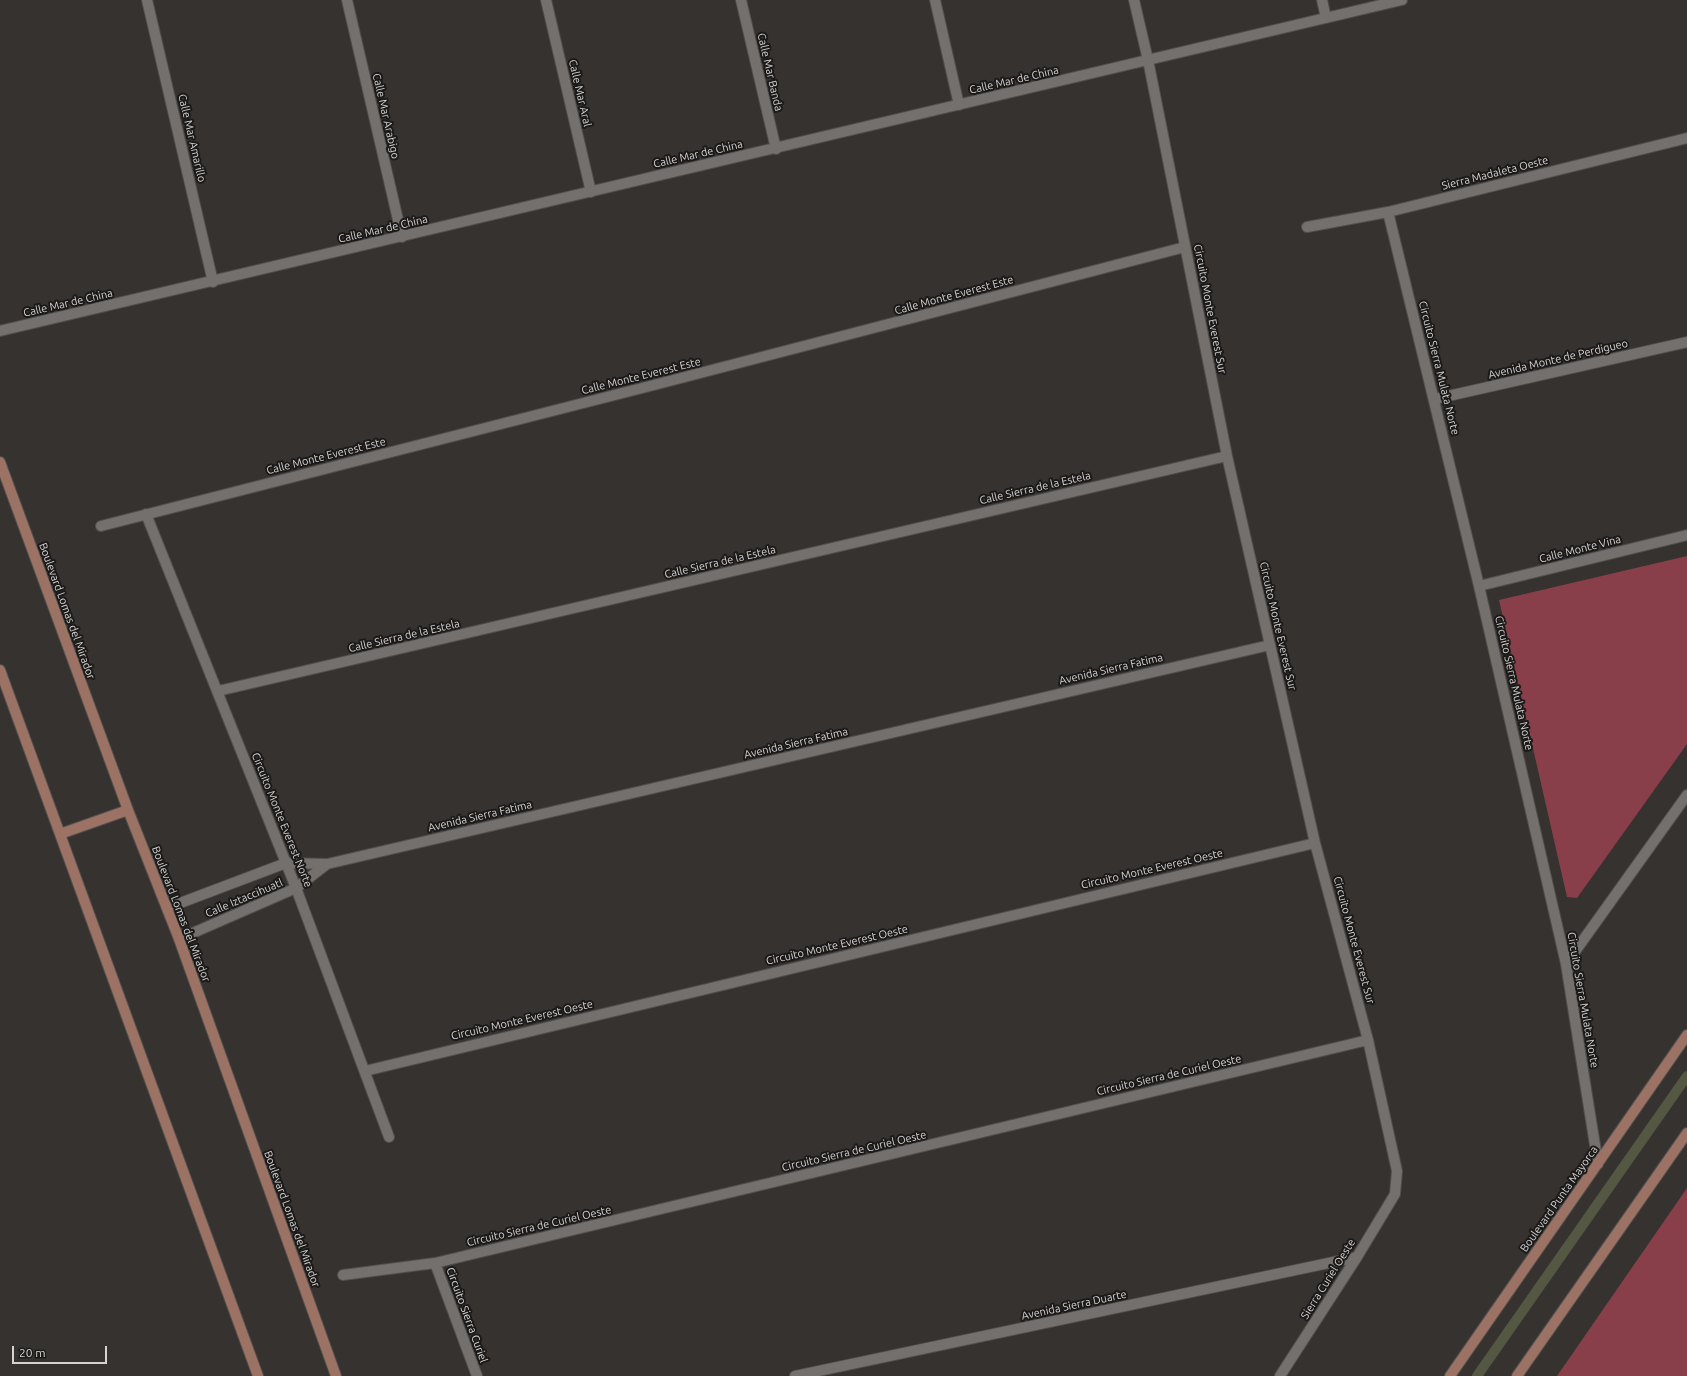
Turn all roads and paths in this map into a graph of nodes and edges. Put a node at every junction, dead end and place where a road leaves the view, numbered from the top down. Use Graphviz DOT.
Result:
graph roads {
  1 [pos="147,0"];
  2 [pos="347,0"];
  3 [pos="546,0"];
  4 [pos="741,0"];
  5 [pos="935,0"];
  6 [pos="1134,0"];
  7 [pos="1322,0"];
  8 [pos="1402,0"];
  9 [pos="1326,18"];
  10 [pos="1148,60"];
  11 [pos="959,105"];
  12 [pos="1687,138"];
  13 [pos="776,149"];
  14 [pos="591,192"];
  15 [pos="1388,212"];
  16 [pos="1307,228"];
  17 [pos="402,237"];
  18 [pos="1185,247"];
  19 [pos="213,282"];
  20 [pos="0,331"];
  21 [pos="1687,342"];
  22 [pos="1435,399"];
  23 [pos="1227,456"];
  24 [pos="0,462"];
  25 [pos="146,514"];
  26 [pos="101,526"];
  27 [pos="1687,535"];
  28 [pos="1479,586"];
  29 [pos="1270,645"];
  30 [pos="0,670"];
  31 [pos="218,692"];
  32 [pos="1687,795"];
  33 [pos="128,810"];
  34 [pos="60,834"];
  35 [pos="1315,843"];
  36 [pos="286,863"];
  37 [pos="327,864"];
  38 [pos="296,888"];
  39 [pos="167,908"];
  40 [pos="179,939"];
  41 [pos="1566,964"];
  42 [pos="1687,1035"];
  43 [pos="1368,1040"];
  44 [pos="365,1070"];
  45 [pos="1687,1132"];
  46 [pos="389,1137"];
  47 [pos="1598,1164"];
  48 [pos="1395,1194"];
  49 [pos="1357,1257"];
  50 [pos="435,1263"];
  51 [pos="343,1275"];
  52 [pos="258,1376"];
  53 [pos="336,1376"];
  54 [pos="477,1376"];
  55 [pos="795,1376"];
  56 [pos="1280,1376"];
  57 [pos="1450,1376"];
  58 [pos="1517,1376"];
  1 -- 19 [label="street, Calle Mar Amarillo"];
  2 -- 17 [label="street, Calle Mar Arabigo"];
  3 -- 14 [label="street, Calle Mar Aral"];
  4 -- 13 [label="street, Calle Mar Banda"];
  5 -- 11 [label="street"];
  6 -- 10 [label="street, Circuito Monte Everest Sur"];
  7 -- 9 [label="street"];
  8 -- 9 [label="street, Calle Mar de China"];
  9 -- 10 [label="street, Calle Mar de China"];
  10 -- 11 [label="street, Calle Mar de China"];
  10 -- 18 [label="street, Circuito Monte Everest Sur"];
  11 -- 13 [label="street, Calle Mar de China"];
  12 -- 15 [label="street, Sierra Madaleta Oeste"];
  13 -- 14 [label="street, Calle Mar de China"];
  14 -- 17 [label="street, Calle Mar de China"];
  15 -- 16 [label="street, Sierra Madaleta Oeste"];
  15 -- 22 [label="street, Circuito Sierra Mulata Norte"];
  17 -- 19 [label="street, Calle Mar de China"];
  18 -- 23 [label="street, Circuito Monte Everest Sur"];
  18 -- 25 [label="street, Calle Monte Everest Este"];
  19 -- 20 [label="street, Calle Mar de China"];
  21 -- 22 [label="street, Avenida Monte de Perdigueo"];
  22 -- 28 [label="street, Circuito Sierra Mulata Norte"];
  23 -- 29 [label="street, Circuito Monte Everest Sur"];
  23 -- 31 [label="street, Calle Sierra de la Estela"];
  24 -- 33 [label="street, Boulevard Lomas del Mirador"];
  25 -- 26 [label="street, Calle Monte Everest Este"];
  25 -- 31 [label="street, Circuito Monte Everest Norte"];
  27 -- 28 [label="street, Calle Monte Vina"];
  28 -- 41 [label="street, Circuito Sierra Mulata Norte"];
  29 -- 35 [label="street, Circuito Monte Everest Sur"];
  29 -- 37 [label="street, Avenida Sierra Fatima"];
  30 -- 34 [label="street"];
  31 -- 36 [label="street, Circuito Monte Everest Norte"];
  32 -- 41 [label="street"];
  33 -- 34 [label="street"];
  33 -- 39 [label="street, Boulevard Lomas del Mirador"];
  34 -- 52 [label="street"];
  35 -- 43 [label="street, Circuito Monte Everest Sur"];
  35 -- 44 [label="street, Circuito Monte Everest Oeste"];
  36 -- 37 [label="street, Avenida Sierra Fatima"];
  36 -- 38 [label="street, Circuito Monte Everest Norte"];
  36 -- 39 [label="street, Calle Iztaccihuatl"];
  37 -- 38 [label="street, Avenida Sierra Fatima"];
  38 -- 40 [label="street, Calle Iztaccihuatl"];
  38 -- 44 [label="street, Circuito Monte Everest Norte"];
  39 -- 40 [label="street, Boulevard Lomas del Mirador"];
  40 -- 53 [label="street, Boulevard Lomas del Mirador"];
  41 -- 47 [label="street, Circuito Sierra Mulata Norte"];
  42 -- 47 [label="street, Boulevard Punta Mayorca"];
  43 -- 48 [label="street, Circuito Monte Everest Sur"];
  43 -- 50 [label="street, Circuito Sierra de Curiel Oeste"];
  44 -- 46 [label="street, Circuito Monte Everest Norte"];
  45 -- 58 [label="street"];
  47 -- 57 [label="street, Boulevard Punta Mayorca"];
  48 -- 49 [label="street, Sierra Curiel Oeste"];
  49 -- 55 [label="street, Avenida Sierra Duarte"];
  49 -- 56 [label="street, Sierra Curiel Oeste"];
  50 -- 51 [label="street, Circuito Sierra de Curiel Oeste"];
  50 -- 54 [label="street, Circuito Sierra Curiel"];
}
